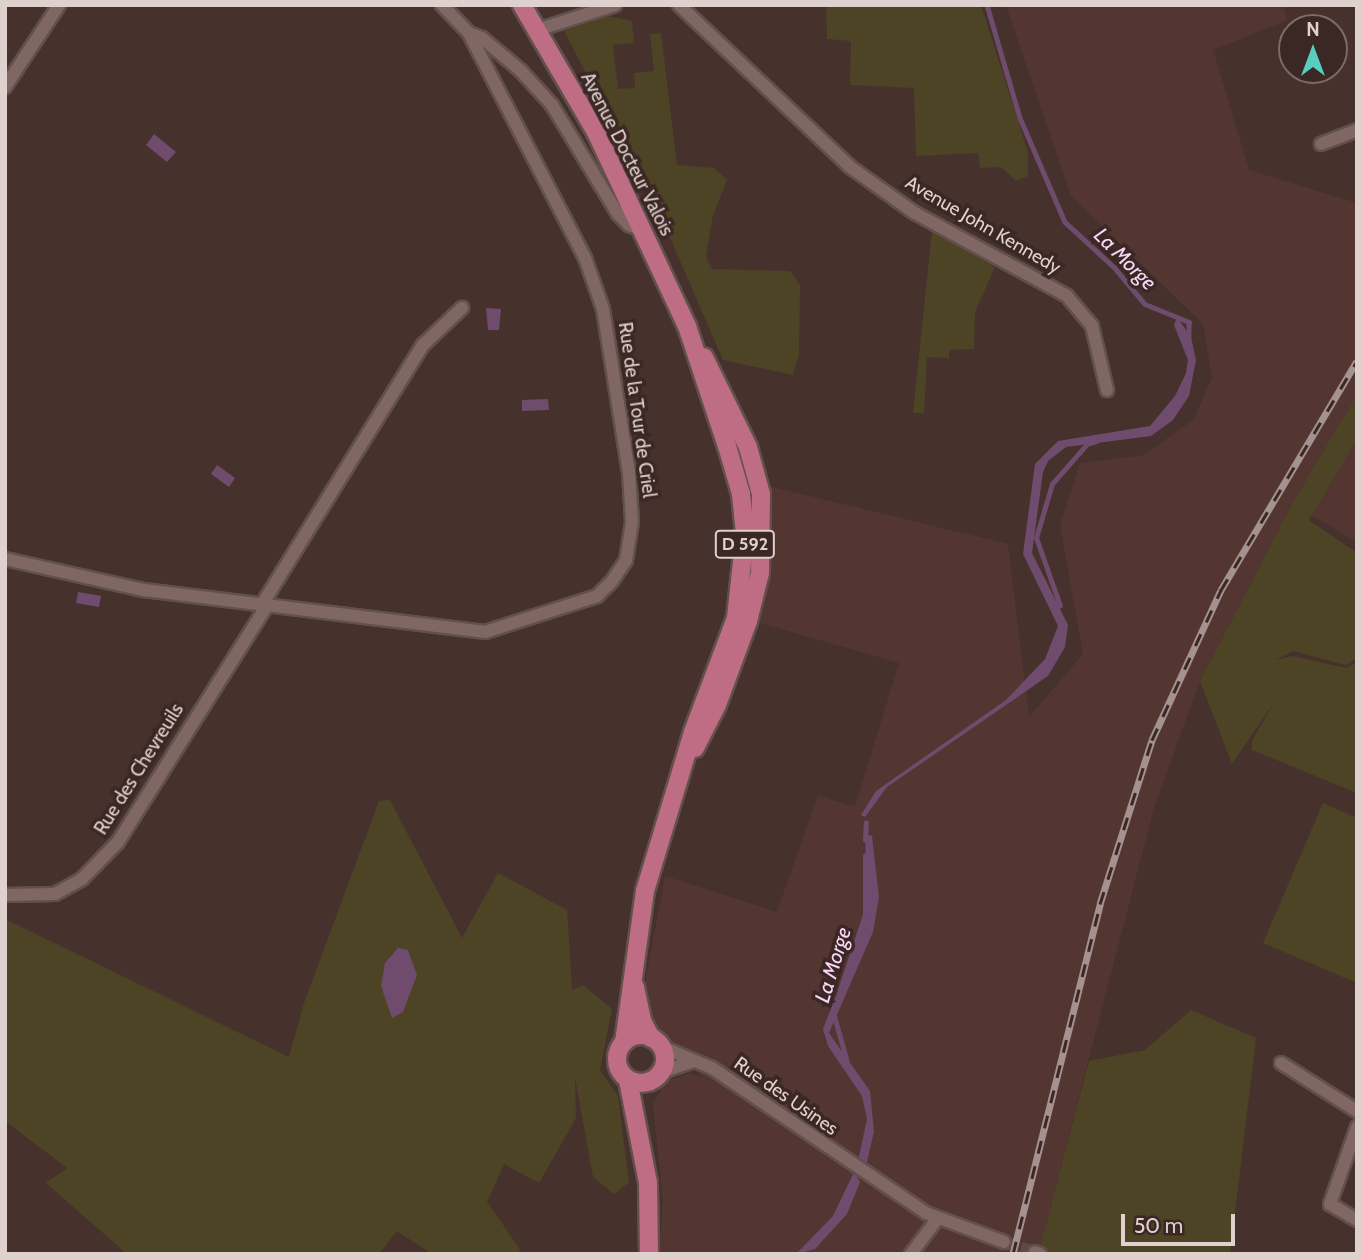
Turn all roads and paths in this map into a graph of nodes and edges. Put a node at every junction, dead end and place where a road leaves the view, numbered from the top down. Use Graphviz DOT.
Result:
graph roads {
  1 [pos="59,5"];
  2 [pos="443,5"];
  3 [pos="522,5"];
  4 [pos="615,5"];
  5 [pos="680,5"];
  6 [pos="537,30"];
  7 [pos="469,33"];
  8 [pos="5,87"];
  9 [pos="1357,130"];
  10 [pos="1321,144"];
  11 [pos="644,230"];
  12 [pos="462,308"];
  13 [pos="1107,390"];
  14 [pos="5,559"];
  15 [pos="263,606"];
  16 [pos="5,895"];
  17 [pos="633,973"];
  18 [pos="624,1042"];
  19 [pos="657,1042"];
  20 [pos="694,1061"];
  21 [pos="1281,1063"];
  22 [pos="658,1076"];
  23 [pos="628,1080"];
  24 [pos="1357,1111"];
  25 [pos="1357,1127"];
  26 [pos="643,1150"];
  27 [pos="938,1218"];
  28 [pos="1357,1220"];
  29 [pos="1004,1242"];
  30 [pos="649,1254"];
  31 [pos="911,1254"];
  1 -- 8 [label="street"];
  2 -- 7 [label="street"];
  3 -- 6 [label="main road, Avenue Docteur Valois / D 592"];
  4 -- 6 [label="street"];
  5 -- 13 [label="street, Avenue John Kennedy"];
  6 -- 11 [label="main road, Avenue Docteur Valois / D 592"];
  7 -- 11 [label="street"];
  7 -- 15 [label="street, Rue de la Tour de Criel"];
  9 -- 10 [label="street"];
  11 -- 17 [label="main road, Avenue Docteur Valois / D 592"];
  12 -- 15 [label="street"];
  14 -- 15 [label="street, Rue de la Tour de Criel"];
  15 -- 16 [label="street, Rue des Chevreuils"];
  17 -- 18 [label="main road, Avenue Docteur Valois / D 592"];
  17 -- 19 [label="main road, Avenue Docteur Valois / D 592"];
  18 -- 19 [label="main road"];
  18 -- 23 [label="main road"];
  19 -- 20 [label="street, Rue des Usines"];
  19 -- 22 [label="main road"];
  20 -- 22 [label="street"];
  20 -- 27 [label="street, Rue des Usines"];
  21 -- 24 [label="street"];
  22 -- 23 [label="main road"];
  22 -- 26 [label="main road"];
  23 -- 26 [label="main road"];
  25 -- 28 [label="street"];
  26 -- 30 [label="main road"];
  27 -- 29 [label="street, Rue des Usines"];
  27 -- 31 [label="street"];
}
